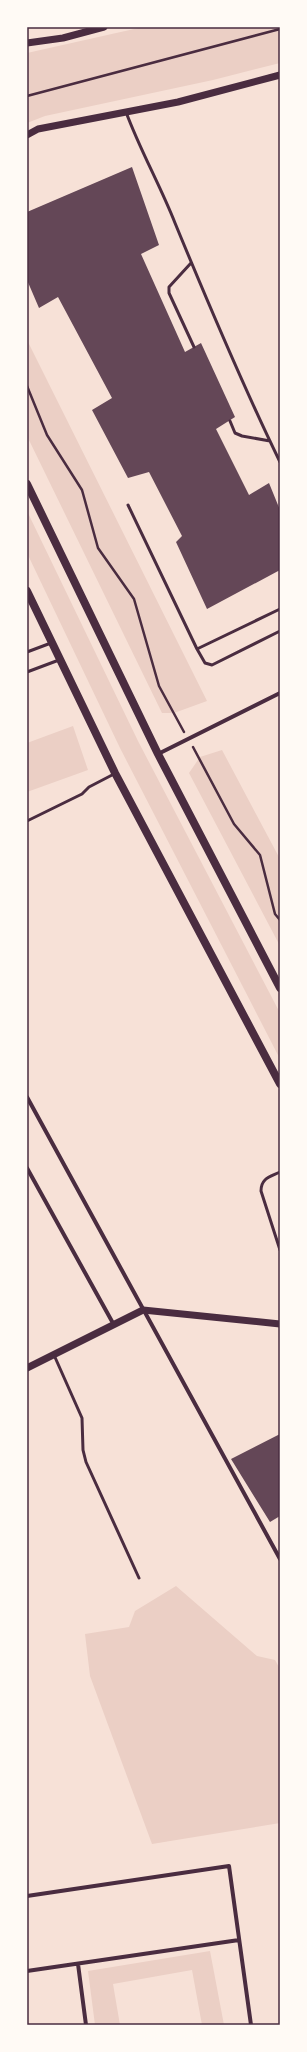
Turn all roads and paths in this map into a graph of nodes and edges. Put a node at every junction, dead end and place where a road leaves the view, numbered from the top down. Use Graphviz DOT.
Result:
graph roads {
  1 [pos="104,27"];
  2 [pos="280,29"];
  3 [pos="27,43"];
  4 [pos="280,75"];
  5 [pos="27,96"];
  6 [pos="126,112"];
  7 [pos="27,135"];
  8 [pos="191,263"];
  9 [pos="194,347"];
  10 [pos="27,386"];
  11 [pos="230,421"];
  12 [pos="270,441"];
  13 [pos="280,462"];
  14 [pos="27,484"];
  15 [pos="128,504"];
  16 [pos="27,591"];
  17 [pos="280,609"];
  18 [pos="280,631"];
  19 [pos="52,642"];
  20 [pos="197,649"];
  21 [pos="27,652"];
  22 [pos="60,659"];
  23 [pos="27,672"];
  24 [pos="280,693"];
  25 [pos="183,730"];
  26 [pos="191,743"];
  27 [pos="158,754"];
  28 [pos="115,773"];
  29 [pos="27,822"];
  30 [pos="280,920"];
  31 [pos="280,988"];
  32 [pos="280,1084"];
  33 [pos="27,1097"];
  34 [pos="27,1168"];
  35 [pos="280,1172"];
  36 [pos="280,1250"];
  37 [pos="143,1310"];
  38 [pos="280,1324"];
  39 [pos="114,1325"];
  40 [pos="54,1355"];
  41 [pos="27,1368"];
  42 [pos="280,1559"];
  43 [pos="139,1578"];
  44 [pos="27,1896"];
  45 [pos="239,1940"];
  46 [pos="78,1964"];
  47 [pos="27,1971"];
  48 [pos="86,2025"];
  49 [pos="251,2025"];
  1 -- 3 [label="street"];
  2 -- 5 [label="path"];
  4 -- 6 [label="street"];
  6 -- 7 [label="street"];
  6 -- 8 [label="lane"];
  8 -- 9 [label="lane"];
  8 -- 12 [label="lane"];
  10 -- 25 [label="path"];
  11 -- 12 [label="lane"];
  12 -- 13 [label="lane"];
  14 -- 27 [label="main road"];
  15 -- 20 [label="lane"];
  16 -- 19 [label="main road"];
  17 -- 20 [label="lane"];
  18 -- 20 [label="lane"];
  19 -- 21 [label="lane"];
  19 -- 22 [label="main road"];
  22 -- 23 [label="lane"];
  22 -- 28 [label="main road"];
  24 -- 27 [label="street"];
  26 -- 30 [label="path"];
  27 -- 31 [label="main road"];
  28 -- 29 [label="lane"];
  28 -- 32 [label="main road"];
  33 -- 37 [label="street"];
  34 -- 39 [label="street"];
  35 -- 36 [label="lane"];
  37 -- 38 [label="street"];
  37 -- 39 [label="street"];
  37 -- 42 [label="street"];
  39 -- 40 [label="street"];
  40 -- 41 [label="street"];
  40 -- 43 [label="lane"];
  44 -- 45 [label="street"];
  45 -- 46 [label="street"];
  45 -- 49 [label="street"];
  46 -- 47 [label="street"];
  46 -- 48 [label="street"];
}
